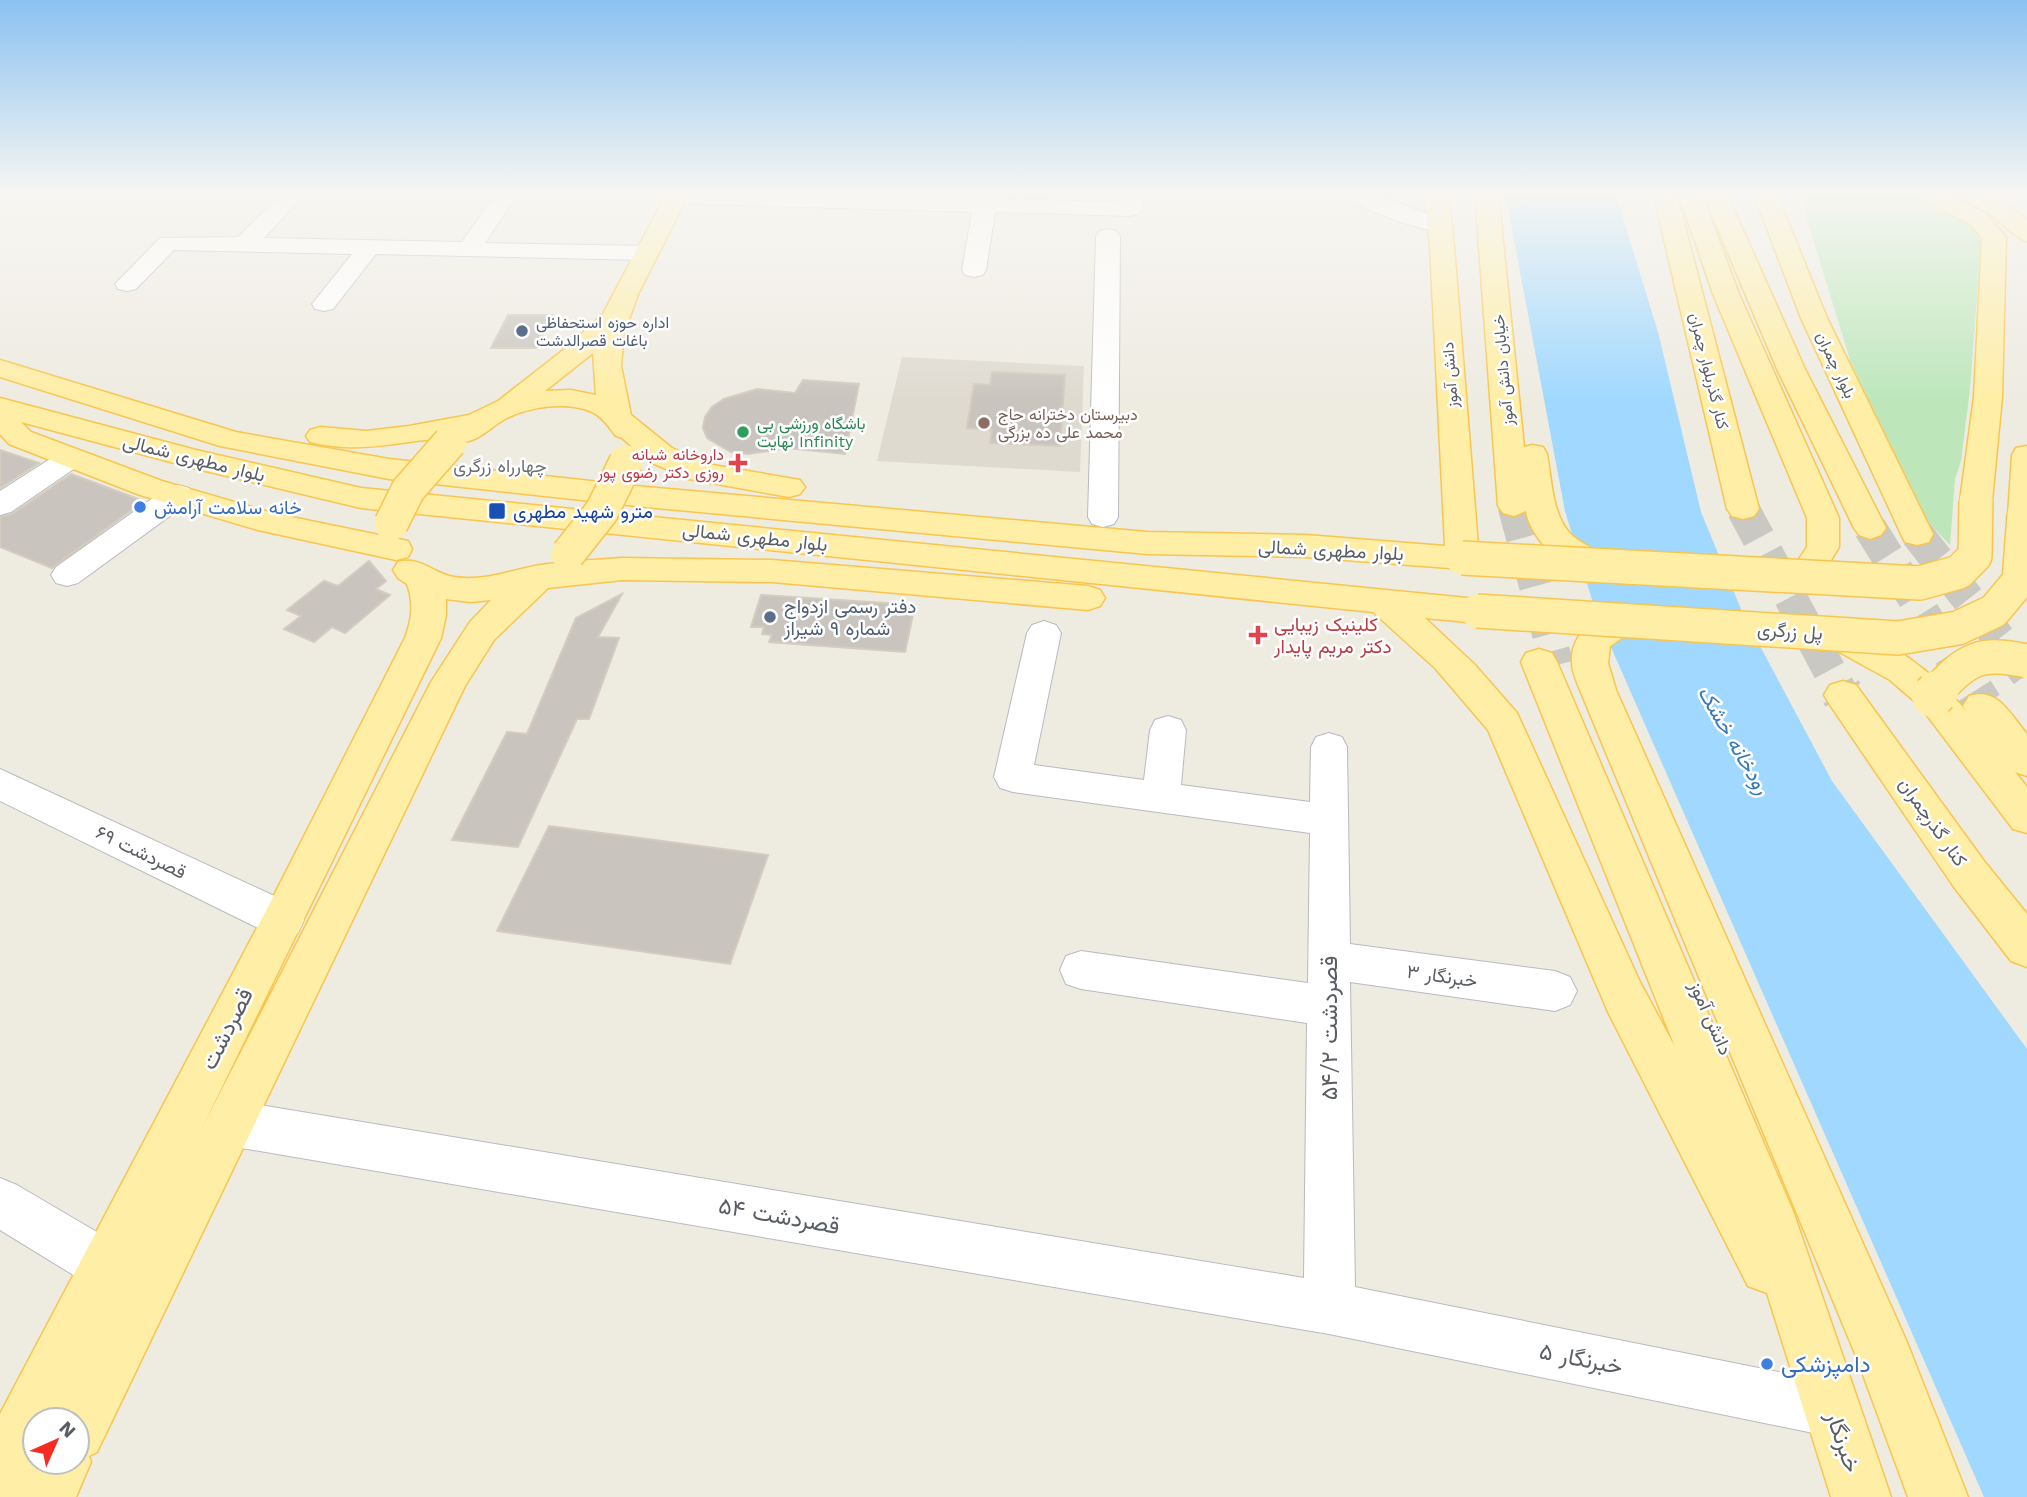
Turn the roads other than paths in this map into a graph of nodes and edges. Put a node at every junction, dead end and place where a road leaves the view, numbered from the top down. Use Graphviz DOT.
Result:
graph roads {
  1 [pos="149,262"];
  2 [pos="358,262"];
  3 [pos="643,262"];
  4 [pos="975,262"];
  5 [pos="1108,262"];
  6 [pos="1443,262"];
  7 [pos="1481,262"];
  8 [pos="1493,262"];
  9 [pos="1681,262"];
  10 [pos="1714,262"];
  11 [pos="1744,262"];
  12 [pos="1792,262"];
  13 [pos="1993,262"];
  14 [pos="974,270"];
  15 [pos="127,284"];
  16 [pos="324,304"];
  17 [pos="615,318"];
  18 [pos="6,370"];
  19 [pos="0,407"];
  20 [pos="492,415"];
  21 [pos="0,417"];
  22 [pos="620,420"];
  23 [pos="2027,456"];
  24 [pos="71,458"];
  25 [pos="178,495"];
  26 [pos="1518,503"];
  27 [pos="0,505"];
  28 [pos="1743,509"];
  29 [pos="1103,517"];
  30 [pos="1870,528"];
  31 [pos="1917,534"];
  32 [pos="1306,546"];
  33 [pos="403,550"];
  34 [pos="1462,558"];
  35 [pos="1593,564"];
  36 [pos="553,565"];
  37 [pos="67,575"];
  38 [pos="1804,577"];
  39 [pos="1315,596"];
  40 [pos="1384,603"];
  41 [pos="1477,611"];
  42 [pos="1625,619"];
  43 [pos="1044,633"];
  44 [pos="1837,635"];
  45 [pos="2027,661"];
  46 [pos="1843,695"];
  47 [pos="1933,696"];
  48 [pos="1982,706"];
  49 [pos="1168,730"];
  50 [pos="1329,747"];
  51 [pos="2027,761"];
  52 [pos="0,784"];
  53 [pos="1161,797"];
  54 [pos="2027,817"];
  55 [pos="1329,820"];
  56 [pos="283,920"];
  57 [pos="2027,947"];
  58 [pos="1329,960"];
  59 [pos="1081,970"];
  60 [pos="1555,991"];
  61 [pos="1329,1006"];
  62 [pos="230,1123"];
  63 [pos="0,1202"];
  64 [pos="106,1266"];
  65 [pos="1329,1308"];
  66 [pos="1811,1348"];
  67 [pos="1886,1360"];
  68 [pos="90,1406"];
  69 [pos="1832,1410"];
  70 [pos="0,1474"];
  71 [pos="55,1476"];
  72 [pos="45,1497"];
  73 [pos="1861,1497"];
  74 [pos="1938,1497"];
  1 -- 15 [label="street"];
  2 -- 16 [label="street"];
  3 -- 17 [label="main road"];
  4 -- 14 [label="street"];
  5 -- 29 [label="street"];
  6 -- 34 [label="main road, دانش آموز"];
  7 -- 26 [label="main road, خیابان دانش آموز"];
  8 -- 26 [label="main road, خیابان دانش آموز"];
  9 -- 28 [label="main road, کنار گذربلوار چمران"];
  10 -- 38 [label="main road"];
  11 -- 30 [label="main road"];
  12 -- 31 [label="main road, بلوار چمران"];
  13 -- 38 [label="main road, bridge"];
  17 -- 20 [label="main road"];
  17 -- 22 [label="main road"];
  18 -- 20 [label="main road"];
  18 -- 32 [label="main road, بلوار مطهرى شمالى"];
  19 -- 39 [label="main road, بلوار مطهرى شمالى"];
  20 -- 22 [label="main road"];
  20 -- 33 [label="main road, bridge"];
  21 -- 24 [label="main road"];
  22 -- 29 [label="main road"];
  22 -- 36 [label="main road, bridge"];
  23 -- 44 [label="main road, پل زرگری, bridge"];
  24 -- 25 [label="main road"];
  24 -- 27 [label="street"];
  25 -- 33 [label="main road"];
  25 -- 37 [label="street"];
  26 -- 35 [label="main road"];
  29 -- 32 [label="main road"];
  32 -- 34 [label="main road, بلوار مطهرى شمالى"];
  33 -- 36 [label="main road"];
  33 -- 56 [label="main road, قصردشت"];
  34 -- 35 [label="main road, bridge"];
  35 -- 38 [label="main road, bridge"];
  36 -- 39 [label="main road"];
  36 -- 62 [label="main road"];
  39 -- 40 [label="main road, بلوار مطهرى شمالى"];
  40 -- 41 [label="main road, بلوار مطهرى شمالى"];
  40 -- 66 [label="main road"];
  41 -- 42 [label="main road, پل زرگری, bridge"];
  42 -- 44 [label="main road, پل زرگری, bridge"];
  42 -- 67 [label="main road"];
  43 -- 53 [label="street"];
  44 -- 47 [label="main road"];
  45 -- 47 [label="main road, bridge"];
  46 -- 57 [label="main road, کنار گذرچمران"];
  47 -- 54 [label="main road"];
  48 -- 51 [label="main road"];
  49 -- 53 [label="street"];
  50 -- 55 [label="street, ۵۴/۲ قصردشت"];
  52 -- 56 [label="street, ۶۹ قصردشت"];
  53 -- 55 [label="street"];
  55 -- 58 [label="street, ۵۴/۲ قصردشت"];
  56 -- 64 [label="main road, قصردشت"];
  58 -- 60 [label="street, ۳ خبرنگار"];
  58 -- 61 [label="street, ۵۴/۲ قصردشت"];
  59 -- 61 [label="street"];
  61 -- 65 [label="street, ۵۴/۲ قصردشت"];
  62 -- 65 [label="street, ۵۴ قصردشت"];
  62 -- 68 [label="main road"];
  63 -- 64 [label="street"];
  64 -- 70 [label="main road, قصردشت"];
  65 -- 69 [label="street, ۵ خبرنگار"];
  66 -- 67 [label="main road, دانش آموز"];
  66 -- 69 [label="main road, خبرنگار"];
  67 -- 74 [label="main road"];
  69 -- 73 [label="main road, خبرنگار"];
  71 -- 72 [label="main road"];
}
